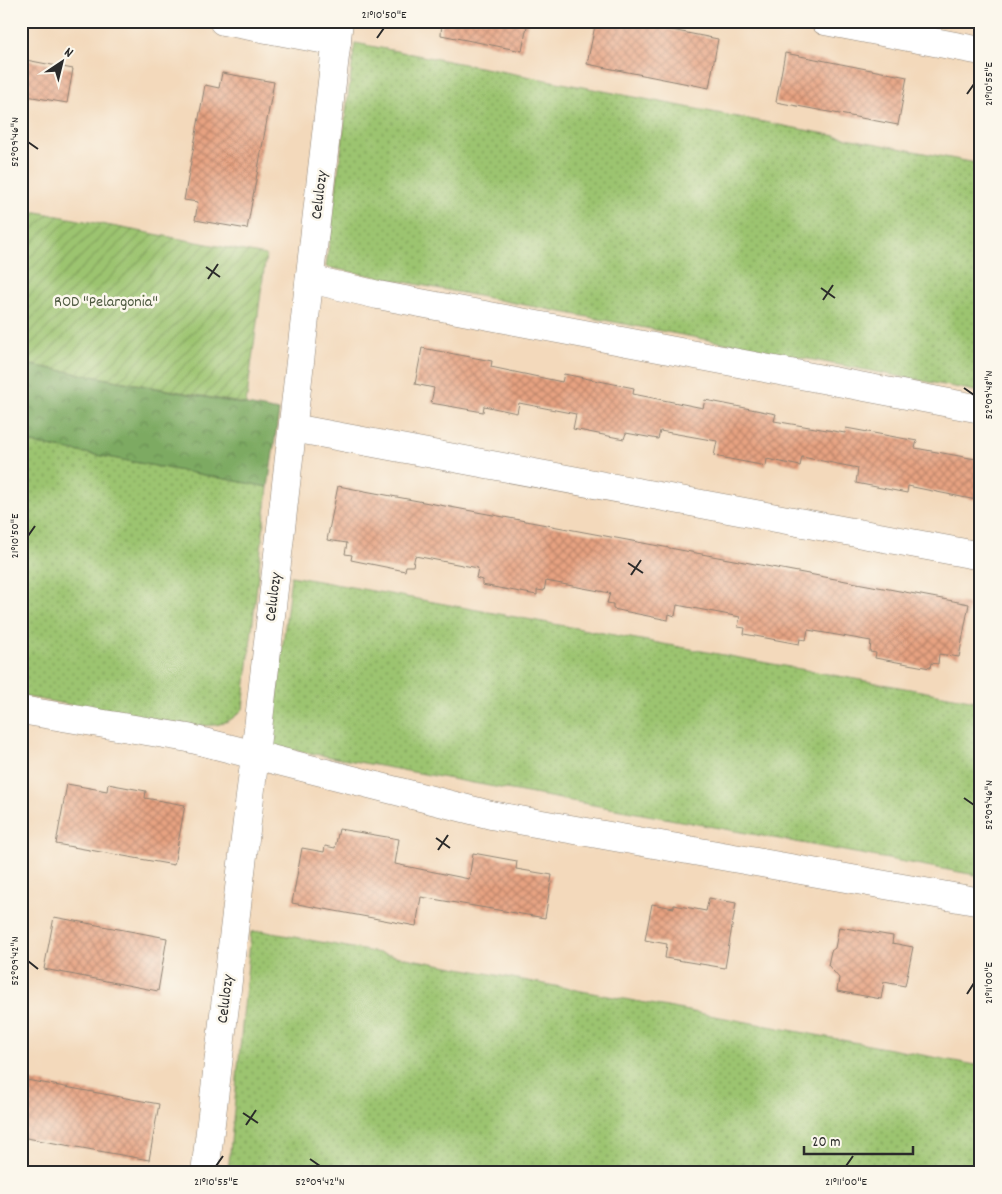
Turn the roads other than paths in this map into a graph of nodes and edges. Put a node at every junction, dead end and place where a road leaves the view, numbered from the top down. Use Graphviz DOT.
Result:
graph roads {
  1 [pos="223,21"];
  2 [pos="825,21"];
  3 [pos="338,32"];
  4 [pos="981,51"];
  5 [pos="310,279"];
  6 [pos="981,410"];
  7 [pos="293,428"];
  8 [pos="981,556"];
  9 [pos="21,710"];
  10 [pos="255,756"];
  11 [pos="981,902"];
  12 [pos="205,1173"];
  1 -- 3 [label="street"];
  2 -- 4 [label="street"];
  3 -- 5 [label="street, Celulozy"];
  5 -- 6 [label="street"];
  5 -- 7 [label="street, Celulozy"];
  7 -- 8 [label="street"];
  7 -- 10 [label="street, Celulozy"];
  9 -- 10 [label="street"];
  10 -- 11 [label="street"];
  10 -- 12 [label="street, Celulozy"];
}
